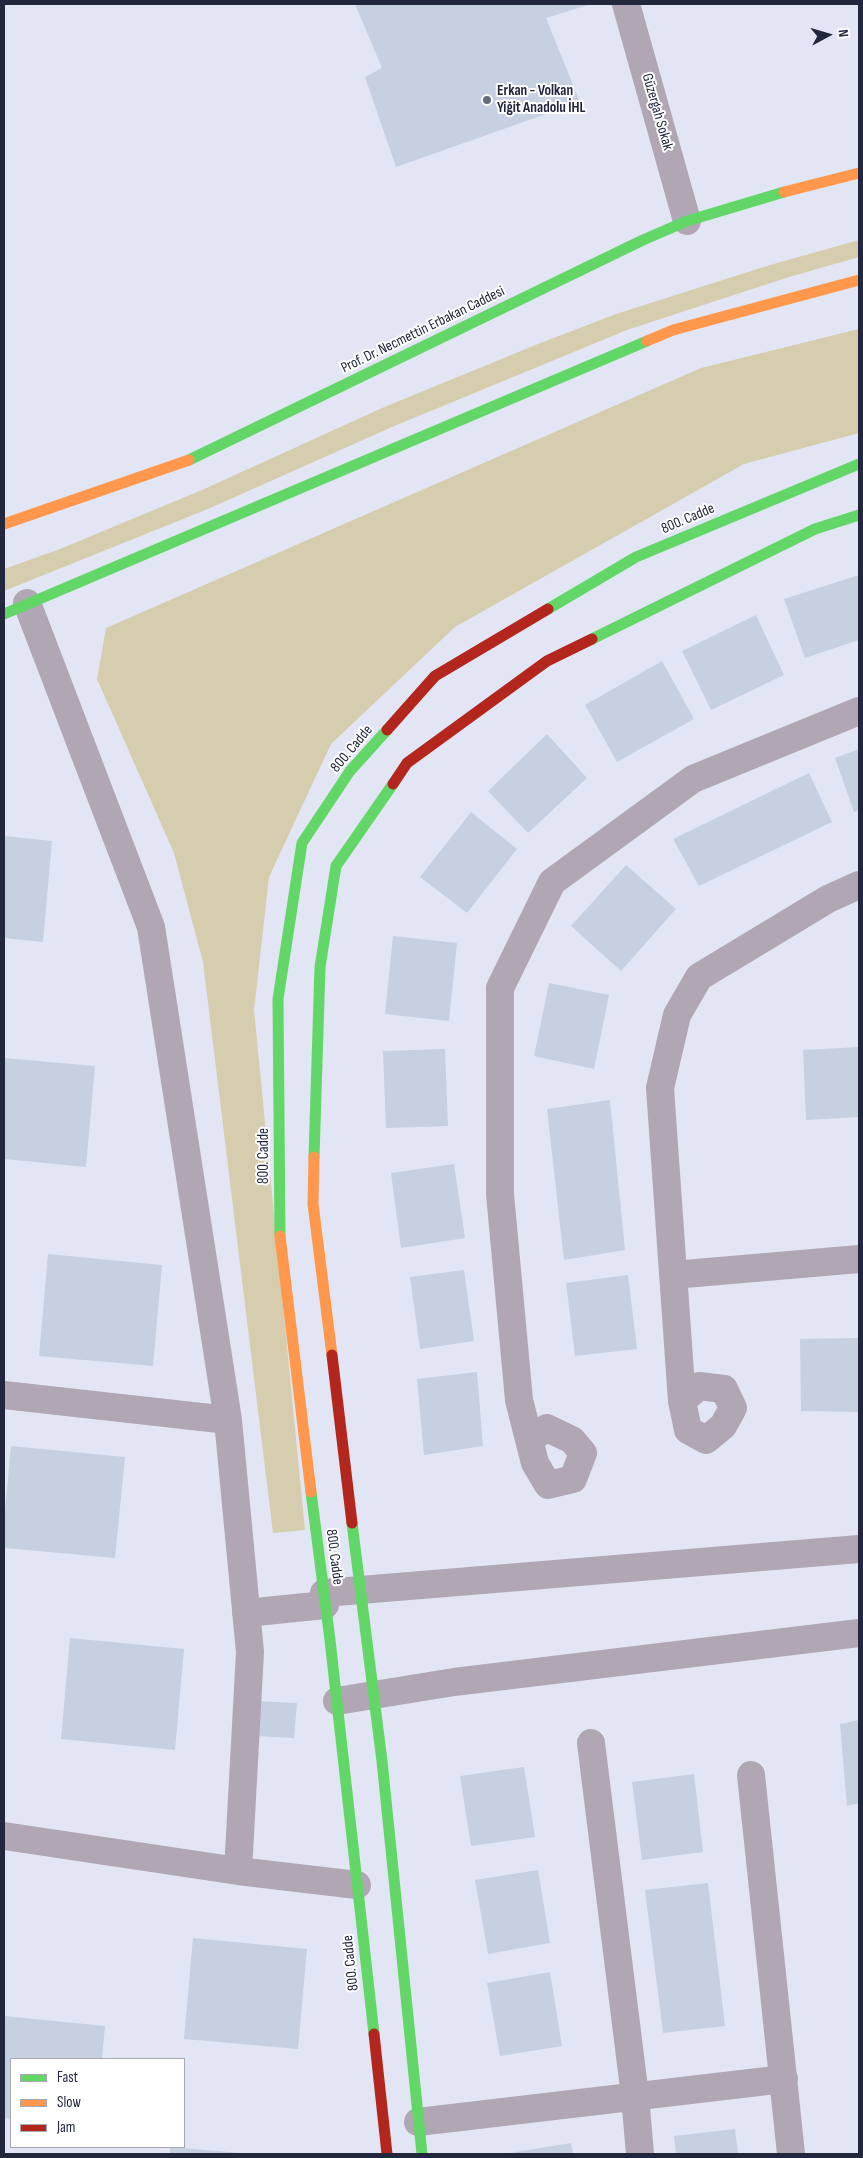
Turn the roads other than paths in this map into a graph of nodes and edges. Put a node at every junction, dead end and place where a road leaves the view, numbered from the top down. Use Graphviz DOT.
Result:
graph roads {
  1 [pos="626,4"];
  2 [pos="859,173"];
  3 [pos="688,221"];
  4 [pos="859,280"];
  5 [pos="859,464"];
  6 [pos="859,515"];
  7 [pos="4,524"];
  8 [pos="15,608"];
  9 [pos="859,711"];
  10 [pos="859,885"];
  11 [pos="859,1259"];
  12 [pos="673,1275"];
  13 [pos="4,1395"];
  14 [pos="682,1401"];
  15 [pos="228,1420"];
  16 [pos="529,1439"];
  17 [pos="859,1549"];
  18 [pos="361,1589"];
  19 [pos="325,1599"];
  20 [pos="246,1613"];
  21 [pos="859,1633"];
  22 [pos="373,1696"];
  23 [pos="337,1701"];
  24 [pos="591,1743"];
  25 [pos="751,1775"];
  26 [pos="4,1836"];
  27 [pos="238,1871"];
  28 [pos="357,1885"];
  29 [pos="784,2078"];
  30 [pos="635,2096"];
  31 [pos="418,2122"];
  32 [pos="387,2154"];
  33 [pos="422,2154"];
  34 [pos="640,2154"];
  35 [pos="791,2154"];
  1 -- 3 [label="street, Güzergah Sokak"];
  2 -- 3 [label="street, Prof. Dr. Necmettin Erbakan Caddesi"];
  3 -- 7 [label="street, Prof. Dr. Necmettin Erbakan Caddesi"];
  4 -- 8 [label="street"];
  5 -- 19 [label="street, 800. Cadde"];
  6 -- 18 [label="street, 800. Cadde"];
  8 -- 15 [label="street"];
  9 -- 16 [label="street"];
  10 -- 12 [label="street"];
  11 -- 12 [label="street"];
  12 -- 14 [label="street"];
  13 -- 15 [label="street"];
  15 -- 20 [label="street"];
  17 -- 18 [label="street"];
  18 -- 19 [label="street"];
  18 -- 22 [label="street, 800. Cadde"];
  19 -- 20 [label="street"];
  19 -- 23 [label="street, 800. Cadde"];
  20 -- 27 [label="street"];
  21 -- 22 [label="street"];
  22 -- 23 [label="street"];
  22 -- 31 [label="street, 800. Cadde"];
  23 -- 28 [label="street, 800. Cadde"];
  24 -- 30 [label="street"];
  25 -- 29 [label="street"];
  26 -- 27 [label="street"];
  27 -- 28 [label="street"];
  28 -- 32 [label="street, 800. Cadde"];
  29 -- 30 [label="street"];
  29 -- 35 [label="street"];
  30 -- 31 [label="street"];
  30 -- 34 [label="street"];
  31 -- 33 [label="street, 800. Cadde"];
}
